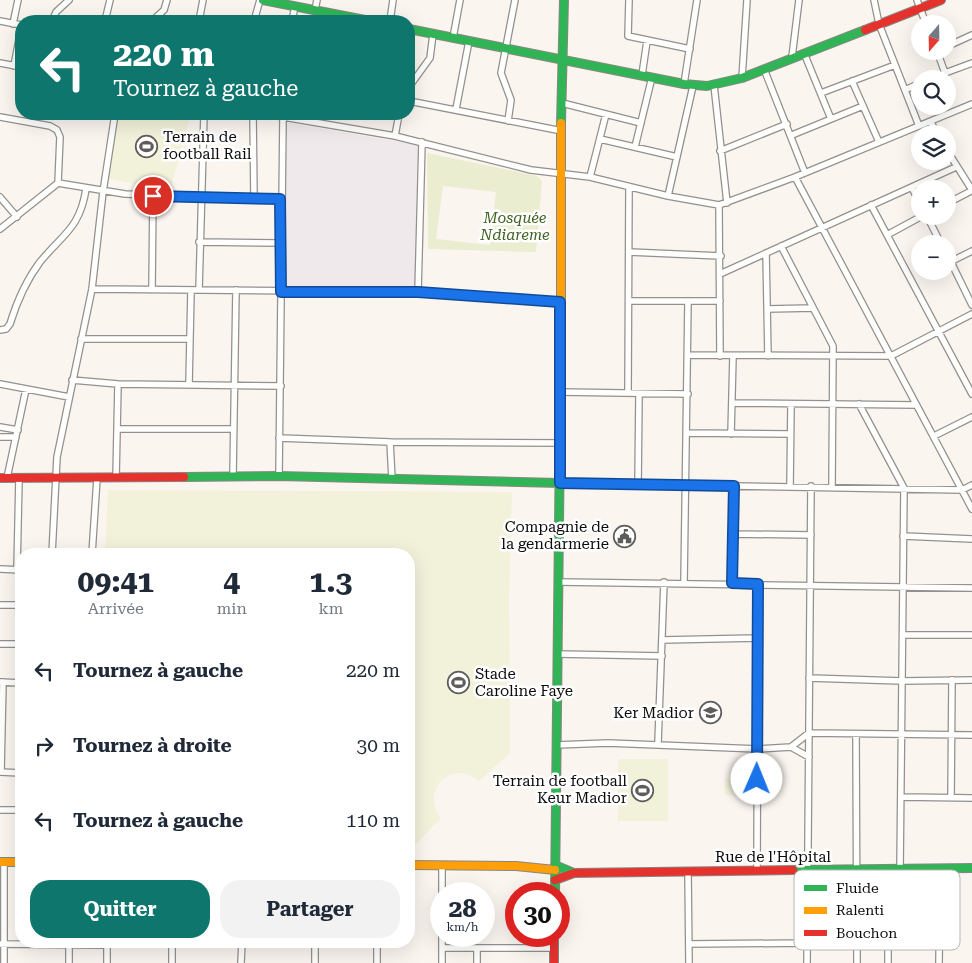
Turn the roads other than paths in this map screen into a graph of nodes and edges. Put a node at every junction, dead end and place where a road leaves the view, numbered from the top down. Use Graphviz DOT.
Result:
graph roads {
  1 [pos="18,0"];
  2 [pos="69,0"];
  3 [pos="110,0"];
  4 [pos="167,0"];
  5 [pos="203,0"];
  6 [pos="261,0"];
  7 [pos="317,0"];
  8 [pos="393,0"];
  9 [pos="460,0"];
  10 [pos="515,0"];
  11 [pos="564,0"];
  12 [pos="629,0"];
  13 [pos="697,0"];
  14 [pos="747,0"];
  15 [pos="799,0"];
  16 [pos="874,0"];
  17 [pos="918,0"];
  18 [pos="941,0"];
  19 [pos="295,6"];
  20 [pos="920,9"];
  21 [pos="315,10"];
  22 [pos="55,15"];
  23 [pos="106,15"];
  24 [pos="159,15"];
  25 [pos="200,15"];
  26 [pos="256,15"];
  27 [pos="293,15"];
  28 [pos="333,15"];
  29 [pos="391,15"];
  30 [pos="922,15"];
  31 [pos="0,21"];
  32 [pos="13,24"];
  33 [pos="879,24"];
  34 [pos="415,30"];
  35 [pos="433,34"];
  36 [pos="971,36"];
  37 [pos="453,38"];
  38 [pos="469,41"];
  39 [pos="647,41"];
  40 [pos="956,43"];
  41 [pos="972,44"];
  42 [pos="504,48"];
  43 [pos="690,49"];
  44 [pos="804,52"];
  45 [pos="792,56"];
  46 [pos="15,60"];
  47 [pos="563,60"];
  48 [pos="0,63"];
  49 [pos="972,63"];
  50 [pos="895,65"];
  51 [pos="14,66"];
  52 [pos="764,69"];
  53 [pos="953,70"];
  54 [pos="642,75"];
  55 [pos="652,77"];
  56 [pos="742,78"];
  57 [pos="415,79"];
  58 [pos="852,81"];
  59 [pos="688,85"];
  60 [pos="714,85"];
  61 [pos="911,87"];
  62 [pos="905,90"];
  63 [pos="820,93"];
  64 [pos="415,102"];
  65 [pos="562,103"];
  66 [pos="972,104"];
  67 [pos="863,106"];
  68 [pos="456,109"];
  69 [pos="606,114"];
  70 [pos="0,116"];
  71 [pos="15,119"];
  72 [pos="831,119"];
  73 [pos="20,120"];
  74 [pos="114,120"];
  75 [pos="204,120"];
  76 [pos="253,120"];
  77 [pos="283,120"];
  78 [pos="305,120"];
  79 [pos="398,120"];
  80 [pos="508,121"];
  81 [pos="319,122"];
  82 [pos="640,122"];
  83 [pos="931,122"];
  84 [pos="787,124"];
  85 [pos="919,125"];
  86 [pos="922,125"];
  87 [pos="932,125"];
  88 [pos="911,129"];
  89 [pos="562,132"];
  90 [pos="792,135"];
  91 [pos="395,136"];
  92 [pos="600,139"];
  93 [pos="422,142"];
  94 [pos="879,142"];
  95 [pos="635,147"];
  96 [pos="720,151"];
  97 [pos="677,156"];
  98 [pos="956,167"];
  99 [pos="950,170"];
  100 [pos="560,173"];
  101 [pos="805,173"];
  102 [pos="590,177"];
  103 [pos="795,177"];
  104 [pos="929,180"];
  105 [pos="58,183"];
  106 [pos="629,187"];
  107 [pos="911,188"];
  108 [pos="86,189"];
  109 [pos="971,190"];
  110 [pos="103,192"];
  111 [pos="153,196"];
  112 [pos="668,196"];
  113 [pos="0,197"];
  114 [pos="200,197"];
  115 [pos="254,198"];
  116 [pos="956,198"];
  117 [pos="280,199"];
  118 [pos="727,203"];
  119 [pos="719,205"];
  120 [pos="871,205"];
  121 [pos="17,216"];
  122 [pos="911,222"];
  123 [pos="822,228"];
  124 [pos="0,229"];
  125 [pos="887,235"];
  126 [pos="199,242"];
  127 [pos="281,243"];
  128 [pos="781,246"];
  129 [pos="972,251"];
  130 [pos="629,252"];
  131 [pos="766,253"];
  132 [pos="721,256"];
  133 [pos="956,257"];
  134 [pos="956,273"];
  135 [pos="720,274"];
  136 [pos="92,289"];
  137 [pos="152,290"];
  138 [pos="199,290"];
  139 [pos="236,290"];
  140 [pos="191,291"];
  141 [pos="281,292"];
  142 [pos="418,292"];
  143 [pos="629,301"];
  144 [pos="688,301"];
  145 [pos="720,301"];
  146 [pos="560,302"];
  147 [pos="972,305"];
  148 [pos="813,308"];
  149 [pos="767,309"];
  150 [pos="972,314"];
  151 [pos="0,330"];
  152 [pos="939,332"];
  153 [pos="81,339"];
  154 [pos="190,339"];
  155 [pos="834,354"];
  156 [pos="688,355"];
  157 [pos="720,356"];
  158 [pos="733,356"];
  159 [pos="768,356"];
  160 [pos="891,356"];
  161 [pos="972,378"];
  162 [pos="72,380"];
  163 [pos="965,381"];
  164 [pos="0,384"];
  165 [pos="118,384"];
  166 [pos="189,384"];
  167 [pos="234,386"];
  168 [pos="281,386"];
  169 [pos="26,389"];
  170 [pos="560,392"];
  171 [pos="628,393"];
  172 [pos="639,394"];
  173 [pos="688,394"];
  174 [pos="972,394"];
  175 [pos="68,396"];
  176 [pos="733,403"];
  177 [pos="791,404"];
  178 [pos="834,404"];
  179 [pos="860,404"];
  180 [pos="916,405"];
  181 [pos="972,417"];
  182 [pos="0,427"];
  183 [pos="117,429"];
  184 [pos="233,429"];
  185 [pos="687,433"];
  186 [pos="17,434"];
  187 [pos="732,434"];
  188 [pos="790,434"];
  189 [pos="934,436"];
  190 [pos="0,437"];
  191 [pos="279,438"];
  192 [pos="390,442"];
  193 [pos="561,443"];
  194 [pos="233,476"];
  195 [pos="279,476"];
  196 [pos="4,478"];
  197 [pos="19,478"];
  198 [pos="96,478"];
  199 [pos="116,478"];
  200 [pos="55,479"];
  201 [pos="392,479"];
  202 [pos="560,483"];
  203 [pos="638,485"];
  204 [pos="972,485"];
  205 [pos="687,486"];
  206 [pos="734,486"];
  207 [pos="811,486"];
  208 [pos="832,486"];
  209 [pos="790,487"];
  210 [pos="904,488"];
  211 [pos="962,490"];
  212 [pos="972,509"];
  213 [pos="733,534"];
  214 [pos="811,534"];
  215 [pos="904,536"];
  216 [pos="972,539"];
  217 [pos="19,548"];
  218 [pos="52,548"];
  219 [pos="92,548"];
  220 [pos="0,569"];
  221 [pos="15,570"];
  222 [pos="558,582"];
  223 [pos="664,582"];
  224 [pos="684,583"];
  225 [pos="732,583"];
  226 [pos="758,584"];
  227 [pos="810,584"];
  228 [pos="904,587"];
  229 [pos="972,588"];
  230 [pos="0,605"];
  231 [pos="15,605"];
  232 [pos="903,635"];
  233 [pos="972,635"];
  234 [pos="757,638"];
  235 [pos="662,640"];
  236 [pos="0,644"];
  237 [pos="15,644"];
  238 [pos="557,654"];
  239 [pos="662,656"];
  240 [pos="809,678"];
  241 [pos="952,680"];
  242 [pos="972,680"];
  243 [pos="902,681"];
  244 [pos="1,682"];
  245 [pos="15,682"];
  246 [pos="809,733"];
  247 [pos="856,734"];
  248 [pos="902,735"];
  249 [pos="952,735"];
  250 [pos="972,735"];
  251 [pos="658,744"];
  252 [pos="556,745"];
  253 [pos="791,747"];
  254 [pos="758,748"];
  255 [pos="809,756"];
  256 [pos="1,772"];
  257 [pos="15,773"];
  258 [pos="901,797"];
  259 [pos="950,797"];
  260 [pos="972,798"];
  261 [pos="0,810"];
  262 [pos="15,810"];
  263 [pos="2,862"];
  264 [pos="15,862"];
  265 [pos="442,865"];
  266 [pos="415,866"];
  267 [pos="555,867"];
  268 [pos="940,868"];
  269 [pos="972,868"];
  270 [pos="900,869"];
  271 [pos="757,870"];
  272 [pos="808,870"];
  273 [pos="856,870"];
  274 [pos="688,871"];
  275 [pos="574,873"];
  276 [pos="555,880"];
  277 [pos="442,882"];
  278 [pos="794,943"];
  279 [pos="2,944"];
  280 [pos="15,944"];
  281 [pos="689,944"];
  282 [pos="69,948"];
  283 [pos="107,948"];
  284 [pos="172,948"];
  285 [pos="242,948"];
  286 [pos="315,948"];
  287 [pos="377,948"];
  288 [pos="442,948"];
  289 [pos="477,948"];
  290 [pos="554,948"];
  291 [pos="807,950"];
  292 [pos="856,950"];
  293 [pos="888,950"];
  294 [pos="939,950"];
  295 [pos="4,963"];
  296 [pos="69,963"];
  297 [pos="107,963"];
  298 [pos="172,963"];
  299 [pos="241,963"];
  300 [pos="315,963"];
  301 [pos="377,963"];
  302 [pos="442,963"];
  303 [pos="477,963"];
  304 [pos="554,963"];
  305 [pos="689,963"];
  306 [pos="807,963"];
  307 [pos="857,963"];
  308 [pos="888,963"];
  309 [pos="939,963"];
  1 -- 32 [label="street"];
  2 -- 22 [label="street"];
  3 -- 23 [label="street"];
  4 -- 24 [label="street"];
  5 -- 25 [label="street"];
  6 -- 19 [label="main road"];
  6 -- 26 [label="street"];
  7 -- 21 [label="street"];
  8 -- 29 [label="street"];
  9 -- 37 [label="street"];
  10 -- 42 [label="street"];
  11 -- 47 [label="main road"];
  12 -- 39 [label="street"];
  13 -- 43 [label="street"];
  14 -- 56 [label="street"];
  15 -- 45 [label="street"];
  16 -- 33 [label="street"];
  17 -- 20 [label="street"];
  18 -- 20 [label="main road"];
  19 -- 21 [label="main road"];
  19 -- 27 [label="street"];
  20 -- 30 [label="street"];
  20 -- 33 [label="main road"];
  21 -- 28 [label="main road"];
  31 -- 32 [label="street"];
  33 -- 44 [label="main road"];
  33 -- 50 [label="street"];
  34 -- 35 [label="main road"];
  35 -- 37 [label="main road"];
  35 -- 57 [label="street"];
  36 -- 40 [label="street"];
  36 -- 41 [label="street"];
  37 -- 38 [label="main road"];
  38 -- 42 [label="main road"];
  38 -- 68 [label="street"];
  39 -- 43 [label="street"];
  39 -- 54 [label="street"];
  42 -- 47 [label="main road"];
  42 -- 80 [label="street"];
  43 -- 59 [label="street"];
  44 -- 45 [label="main road"];
  44 -- 63 [label="street"];
  45 -- 52 [label="main road"];
  46 -- 51 [label="street"];
  47 -- 54 [label="main road"];
  47 -- 65 [label="main road"];
  48 -- 51 [label="street"];
  49 -- 53 [label="street"];
  50 -- 58 [label="street"];
  50 -- 62 [label="street"];
  52 -- 56 [label="main road"];
  52 -- 84 [label="street"];
  54 -- 55 [label="main road"];
  55 -- 59 [label="main road"];
  55 -- 82 [label="street"];
  56 -- 60 [label="main road"];
  58 -- 63 [label="street"];
  58 -- 67 [label="street"];
  59 -- 60 [label="main road"];
  59 -- 97 [label="street"];
  60 -- 96 [label="street"];
  61 -- 62 [label="street"];
  62 -- 85 [label="street"];
  63 -- 72 [label="street"];
  64 -- 68 [label="street"];
  65 -- 69 [label="street"];
  65 -- 89 [label="main road"];
  66 -- 83 [label="street"];
  67 -- 72 [label="street"];
  67 -- 94 [label="street"];
  68 -- 80 [label="street"];
  69 -- 82 [label="street"];
  69 -- 92 [label="street"];
  70 -- 71 [label="street"];
  72 -- 90 [label="street"];
  73 -- 105 [label="street"];
  74 -- 110 [label="street"];
  75 -- 114 [label="street"];
  76 -- 115 [label="street"];
  77 -- 117 [label="street"];
  78 -- 81 [label="street"];
  79 -- 91 [label="street"];
  80 -- 89 [label="street"];
  81 -- 91 [label="street"];
  82 -- 95 [label="street"];
  83 -- 86 [label="street"];
  83 -- 87 [label="street"];
  84 -- 90 [label="street"];
  84 -- 96 [label="street"];
  88 -- 94 [label="street"];
  89 -- 100 [label="main road"];
  90 -- 101 [label="street"];
  91 -- 93 [label="street"];
  92 -- 95 [label="street"];
  92 -- 102 [label="street"];
  93 -- 100 [label="street"];
  93 -- 142 [label="street"];
  94 -- 101 [label="street"];
  95 -- 97 [label="street"];
  96 -- 118 [label="street"];
  97 -- 112 [label="street"];
  98 -- 109 [label="street"];
  99 -- 104 [label="street"];
  100 -- 102 [label="street"];
  100 -- 146 [label="main road"];
  101 -- 103 [label="street"];
  102 -- 106 [label="street"];
  103 -- 118 [label="street"];
  103 -- 123 [label="street"];
  105 -- 108 [label="street"];
  105 -- 121 [label="street"];
  106 -- 112 [label="street"];
  106 -- 130 [label="street"];
  107 -- 120 [label="street"];
  108 -- 110 [label="street"];
  108 -- 151 [label="street"];
  109 -- 116 [label="street"];
  110 -- 111 [label="street"];
  110 -- 136 [label="street"];
  111 -- 114 [label="street"];
  111 -- 137 [label="street"];
  112 -- 119 [label="street"];
  113 -- 121 [label="street"];
  114 -- 115 [label="street"];
  114 -- 126 [label="street"];
  115 -- 117 [label="street"];
  117 -- 127 [label="street"];
  118 -- 119 [label="street"];
  119 -- 132 [label="street"];
  120 -- 123 [label="street"];
  120 -- 125 [label="street"];
  121 -- 124 [label="street"];
  122 -- 125 [label="street"];
  123 -- 128 [label="street"];
  123 -- 160 [label="street"];
  125 -- 152 [label="street"];
  126 -- 127 [label="street"];
  126 -- 138 [label="street"];
  127 -- 141 [label="street"];
  128 -- 131 [label="street"];
  128 -- 148 [label="street"];
  129 -- 133 [label="street"];
  130 -- 132 [label="street"];
  130 -- 143 [label="street"];
  131 -- 135 [label="street"];
  131 -- 149 [label="street"];
  132 -- 135 [label="street"];
  134 -- 147 [label="street"];
  135 -- 145 [label="street"];
  136 -- 137 [label="street"];
  136 -- 153 [label="street"];
  137 -- 140 [label="street"];
  138 -- 139 [label="street"];
  138 -- 140 [label="street"];
  139 -- 141 [label="street"];
  139 -- 167 [label="street"];
  140 -- 154 [label="street"];
  141 -- 142 [label="street"];
  141 -- 168 [label="street"];
  142 -- 146 [label="street"];
  143 -- 144 [label="street"];
  143 -- 171 [label="street"];
  144 -- 145 [label="street"];
  144 -- 156 [label="street"];
  145 -- 157 [label="street"];
  146 -- 170 [label="main road"];
  148 -- 149 [label="street"];
  148 -- 155 [label="street"];
  149 -- 159 [label="street"];
  150 -- 152 [label="street"];
  152 -- 160 [label="street"];
  152 -- 163 [label="street"];
  153 -- 154 [label="street"];
  153 -- 162 [label="street"];
  154 -- 166 [label="street"];
  155 -- 159 [label="street"];
  155 -- 160 [label="street"];
  155 -- 178 [label="street"];
  156 -- 157 [label="street"];
  156 -- 173 [label="street"];
  157 -- 158 [label="street"];
  158 -- 159 [label="street"];
  158 -- 176 [label="street"];
  160 -- 180 [label="street"];
  161 -- 163 [label="street"];
  162 -- 165 [label="street"];
  162 -- 175 [label="street"];
  163 -- 174 [label="street"];
  164 -- 169 [label="street"];
  165 -- 166 [label="street"];
  165 -- 183 [label="street"];
  166 -- 167 [label="street"];
  167 -- 168 [label="street"];
  167 -- 184 [label="street"];
  168 -- 191 [label="street"];
  169 -- 175 [label="street"];
  169 -- 186 [label="street"];
  170 -- 171 [label="street"];
  170 -- 193 [label="main road"];
  171 -- 172 [label="street"];
  172 -- 173 [label="street"];
  172 -- 203 [label="street"];
  173 -- 185 [label="street"];
  175 -- 200 [label="street"];
  176 -- 177 [label="street"];
  176 -- 187 [label="street"];
  177 -- 178 [label="street"];
  177 -- 188 [label="street"];
  178 -- 179 [label="street"];
  178 -- 208 [label="street"];
  179 -- 180 [label="street"];
  179 -- 210 [label="street"];
  180 -- 189 [label="street"];
  181 -- 189 [label="street"];
  182 -- 186 [label="street"];
  183 -- 184 [label="street"];
  183 -- 199 [label="street"];
  184 -- 194 [label="street"];
  185 -- 187 [label="street"];
  185 -- 205 [label="street"];
  186 -- 190 [label="street"];
  186 -- 196 [label="street"];
  187 -- 188 [label="street"];
  188 -- 209 [label="street"];
  189 -- 211 [label="street"];
  191 -- 192 [label="street"];
  191 -- 195 [label="street"];
  192 -- 193 [label="street"];
  192 -- 201 [label="street"];
  193 -- 202 [label="main road"];
  194 -- 195 [label="main road"];
  194 -- 199 [label="main road"];
  195 -- 201 [label="main road"];
  196 -- 197 [label="main road"];
  197 -- 200 [label="main road"];
  197 -- 217 [label="street"];
  198 -- 199 [label="main road"];
  198 -- 200 [label="main road"];
  198 -- 219 [label="street"];
  200 -- 218 [label="street"];
  201 -- 202 [label="main road"];
  202 -- 203 [label="street"];
  202 -- 222 [label="main road"];
  203 -- 205 [label="street"];
  204 -- 211 [label="street"];
  205 -- 206 [label="street"];
  205 -- 224 [label="street"];
  206 -- 209 [label="street"];
  206 -- 213 [label="street"];
  207 -- 208 [label="street"];
  207 -- 209 [label="street"];
  207 -- 214 [label="street"];
  208 -- 210 [label="street"];
  210 -- 211 [label="street"];
  210 -- 215 [label="street"];
  211 -- 212 [label="street"];
  213 -- 214 [label="street"];
  213 -- 225 [label="street"];
  214 -- 227 [label="street"];
  215 -- 216 [label="street"];
  215 -- 228 [label="street"];
  220 -- 221 [label="street"];
  222 -- 223 [label="street"];
  222 -- 238 [label="main road"];
  223 -- 224 [label="street"];
  223 -- 235 [label="street"];
  224 -- 225 [label="street"];
  225 -- 226 [label="street"];
  226 -- 227 [label="street"];
  226 -- 234 [label="street"];
  227 -- 228 [label="street"];
  227 -- 240 [label="street"];
  228 -- 229 [label="street"];
  228 -- 232 [label="street"];
  230 -- 231 [label="street"];
  232 -- 233 [label="street"];
  232 -- 243 [label="street"];
  234 -- 235 [label="street"];
  234 -- 254 [label="street"];
  235 -- 239 [label="street"];
  236 -- 237 [label="street"];
  238 -- 239 [label="street"];
  238 -- 252 [label="main road"];
  239 -- 251 [label="street"];
  240 -- 243 [label="street"];
  240 -- 246 [label="street"];
  241 -- 242 [label="street"];
  241 -- 243 [label="street"];
  241 -- 249 [label="street"];
  243 -- 248 [label="street"];
  244 -- 245 [label="street"];
  244 -- 256 [label="street"];
  246 -- 247 [label="street"];
  246 -- 253 [label="street"];
  246 -- 255 [label="street"];
  247 -- 248 [label="street"];
  247 -- 273 [label="street"];
  248 -- 249 [label="street"];
  248 -- 258 [label="street"];
  249 -- 250 [label="street"];
  249 -- 259 [label="street"];
  251 -- 252 [label="street"];
  251 -- 254 [label="street"];
  252 -- 267 [label="main road"];
  253 -- 254 [label="street"];
  253 -- 255 [label="street"];
  254 -- 271 [label="street"];
  255 -- 272 [label="street"];
  256 -- 257 [label="street"];
  258 -- 259 [label="street"];
  258 -- 270 [label="street"];
  259 -- 260 [label="street"];
  261 -- 262 [label="street"];
  263 -- 264 [label="main road"];
  263 -- 279 [label="street"];
  265 -- 266 [label="main road"];
  265 -- 267 [label="main road"];
  265 -- 277 [label="street"];
  267 -- 275 [label="main road"];
  267 -- 276 [label="main road"];
  268 -- 269 [label="main road, Rue de l'Hôpital"];
  268 -- 270 [label="main road, Rue de l'Hôpital"];
  270 -- 273 [label="main road, Rue de l'Hôpital"];
  271 -- 272 [label="main road, Rue de l'Hôpital"];
  271 -- 274 [label="main road, Rue de l'Hôpital"];
  272 -- 273 [label="main road, Rue de l'Hôpital"];
  274 -- 275 [label="main road, Rue de l'Hôpital"];
  274 -- 281 [label="street"];
  275 -- 276 [label="main road"];
  278 -- 281 [label="street"];
  279 -- 280 [label="street"];
  279 -- 295 [label="street"];
  281 -- 305 [label="street"];
  282 -- 296 [label="street"];
  283 -- 297 [label="street"];
  284 -- 298 [label="street"];
  285 -- 299 [label="street"];
  286 -- 300 [label="street"];
  287 -- 301 [label="street"];
  288 -- 289 [label="street"];
  288 -- 302 [label="street"];
  289 -- 290 [label="street"];
  289 -- 303 [label="street"];
  290 -- 304 [label="main road"];
  291 -- 306 [label="street"];
  292 -- 307 [label="street"];
  293 -- 308 [label="street"];
  294 -- 309 [label="street"];
}
